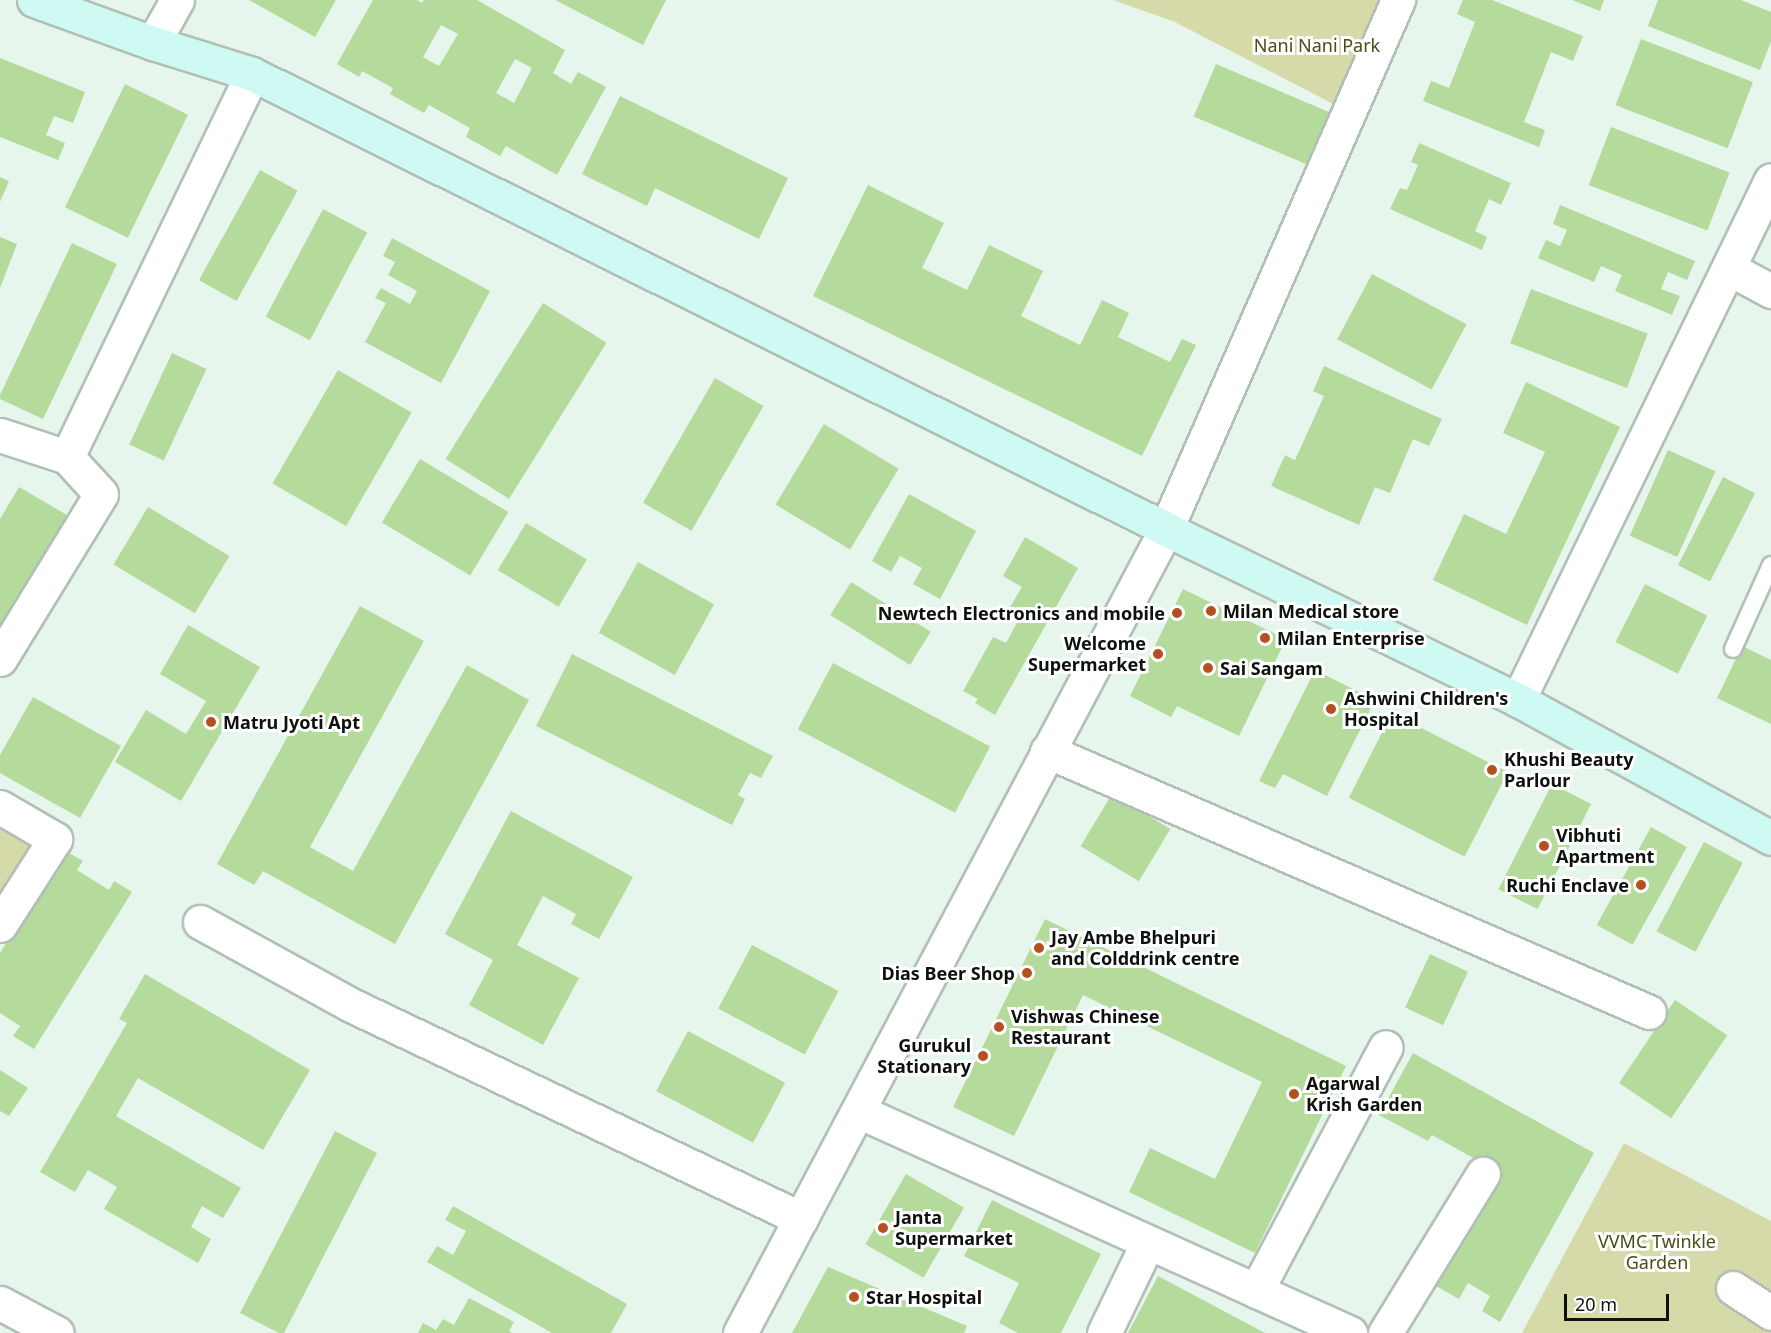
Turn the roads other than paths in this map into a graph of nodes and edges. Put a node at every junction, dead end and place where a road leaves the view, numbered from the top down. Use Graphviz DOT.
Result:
graph roads {
  1 [pos="34,0"];
  2 [pos="177,0"];
  3 [pos="1398,0"];
  4 [pos="153,43"];
  5 [pos="252,74"];
  6 [pos="1771,180"];
  7 [pos="1730,269"];
  8 [pos="1771,291"];
  9 [pos="0,435"];
  10 [pos="67,457"];
  11 [pos="1166,529"];
  12 [pos="1771,565"];
  13 [pos="1733,649"];
  14 [pos="0,659"];
  15 [pos="1518,700"];
  16 [pos="1047,751"];
  17 [pos="0,807"];
  18 [pos="1771,838"];
  19 [pos="200,922"];
  20 [pos="0,925"];
  21 [pos="1649,1012"];
  22 [pos="1386,1047"];
  23 [pos="858,1111"];
  24 [pos="1483,1174"];
  25 [pos="801,1219"];
  26 [pos="1148,1242"];
  27 [pos="1733,1288"];
  28 [pos="1256,1291"];
  29 [pos="0,1303"];
  30 [pos="1771,1313"];
  31 [pos="57,1333"];
  32 [pos="740,1333"];
  33 [pos="1104,1333"];
  34 [pos="1350,1333"];
  35 [pos="1385,1333"];
  1 -- 4 [label="street"];
  2 -- 4 [label="street"];
  3 -- 11 [label="street"];
  4 -- 5 [label="street"];
  5 -- 10 [label="street"];
  5 -- 11 [label="street"];
  6 -- 7 [label="street"];
  7 -- 8 [label="street"];
  7 -- 15 [label="street"];
  9 -- 10 [label="street"];
  10 -- 14 [label="street"];
  11 -- 15 [label="street"];
  11 -- 16 [label="street"];
  12 -- 13 [label="lane"];
  15 -- 18 [label="street"];
  16 -- 21 [label="street"];
  16 -- 23 [label="street"];
  17 -- 20 [label="street"];
  19 -- 25 [label="street"];
  22 -- 28 [label="street"];
  23 -- 25 [label="street"];
  23 -- 26 [label="street"];
  24 -- 35 [label="street"];
  25 -- 32 [label="street"];
  26 -- 28 [label="street"];
  26 -- 33 [label="street"];
  27 -- 30 [label="street"];
  28 -- 34 [label="street"];
  29 -- 31 [label="street"];
}
